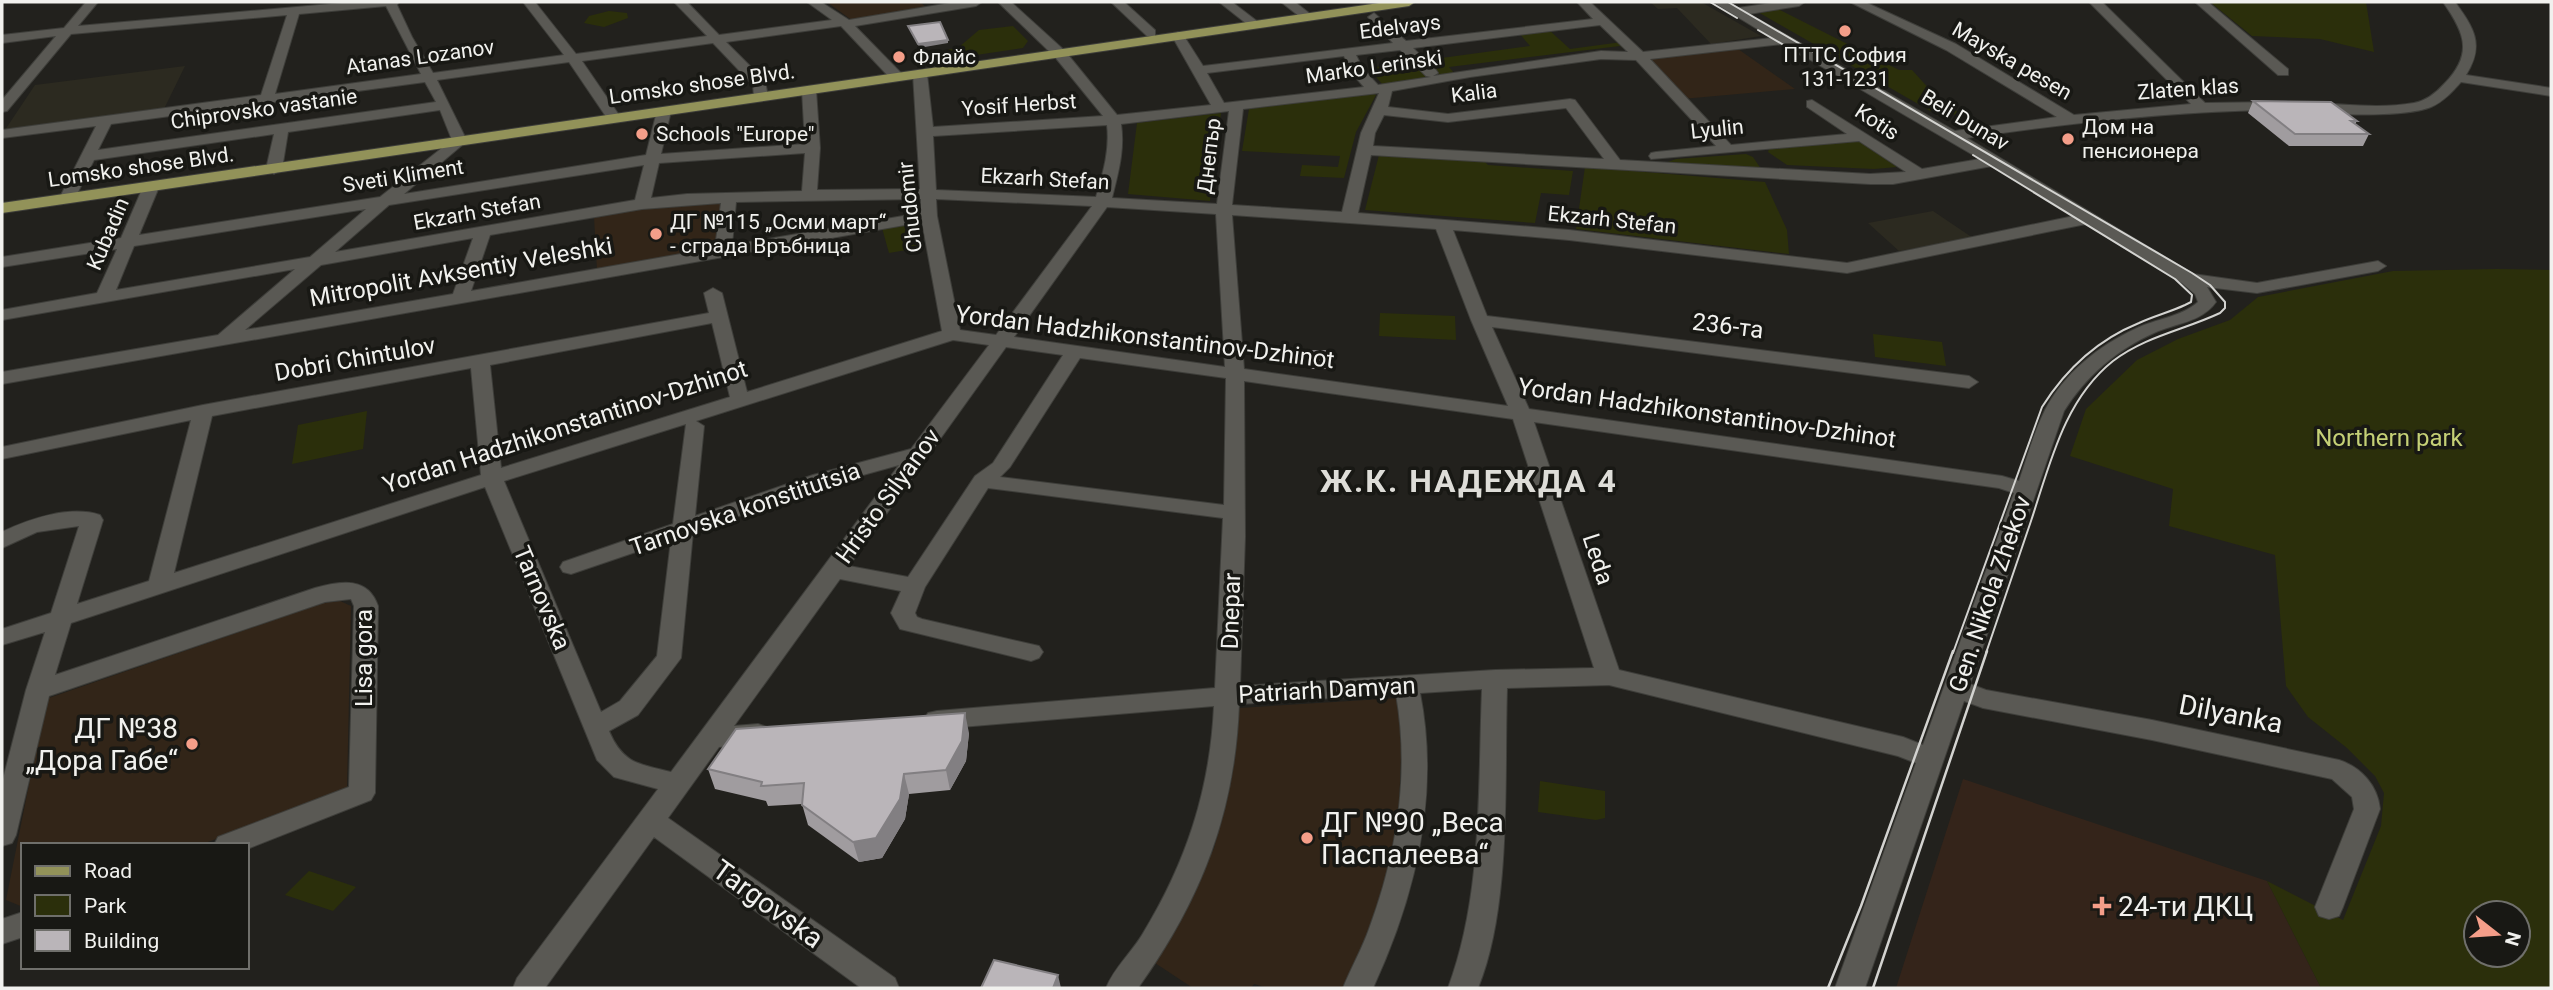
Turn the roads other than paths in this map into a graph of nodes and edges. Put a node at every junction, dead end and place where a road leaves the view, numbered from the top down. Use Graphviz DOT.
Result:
graph roads {
  1 [pos="92,2"];
  2 [pos="281,2"];
  3 [pos="391,2"];
  4 [pos="529,2"];
  5 [pos="680,2"];
  6 [pos="813,2"];
  7 [pos="976,2"];
  8 [pos="1004,2"];
  9 [pos="1118,2"];
  10 [pos="1225,2"];
  11 [pos="1287,2"];
  12 [pos="1399,2"];
  13 [pos="1583,2"];
  14 [pos="1719,2"];
  15 [pos="1799,2"];
  16 [pos="1856,2"];
  17 [pos="2095,2"];
  18 [pos="2201,2"];
  19 [pos="2449,2"];
  20 [pos="294,11"];
  21 [pos="1737,12"];
  22 [pos="273,13"];
  23 [pos="1308,17"];
  24 [pos="1374,17"];
  25 [pos="1604,21"];
  26 [pos="846,24"];
  27 [pos="1256,25"];
  28 [pos="66,31"];
  29 [pos="1151,33"];
  30 [pos="1178,36"];
  31 [pos="714,38"];
  32 [pos="2,39"];
  33 [pos="1785,40"];
  34 [pos="1402,46"];
  35 [pos="729,51"];
  36 [pos="1348,52"];
  37 [pos="1060,54"];
  38 [pos="1640,56"];
  39 [pos="572,57"];
  40 [pos="1200,70"];
  41 [pos="2283,72"];
  42 [pos="1431,73"];
  43 [pos="920,74"];
  44 [pos="431,77"];
  45 [pos="897,77"];
  46 [pos="2459,78"];
  47 [pos="1378,89"];
  48 [pos="809,90"];
  49 [pos="2551,92"];
  50 [pos="761,97"];
  51 [pos="267,98"];
  52 [pos="444,104"];
  53 [pos="1812,104"];
  54 [pos="2200,106"];
  55 [pos="1236,107"];
  56 [pos="2,108"];
  57 [pos="1220,109"];
  58 [pos="1379,110"];
  59 [pos="664,111"];
  60 [pos="614,118"];
  61 [pos="2070,119"];
  62 [pos="106,120"];
  63 [pos="1113,120"];
  64 [pos="282,128"];
  65 [pos="926,132"];
  66 [pos="2,134"];
  67 [pos="1953,136"];
  68 [pos="1858,137"];
  69 [pos="460,141"];
  70 [pos="1751,146"];
  71 [pos="813,149"];
  72 [pos="1727,149"];
  73 [pos="1365,150"];
  74 [pos="90,156"];
  75 [pos="651,159"];
  76 [pos="1994,161"];
  77 [pos="1615,162"];
  78 [pos="274,169"];
  79 [pos="1771,173"];
  80 [pos="1920,175"];
  81 [pos="151,187"];
  82 [pos="928,194"];
  83 [pos="809,195"];
  84 [pos="729,197"];
  85 [pos="68,199"];
  86 [pos="386,200"];
  87 [pos="1103,202"];
  88 [pos="642,204"];
  89 [pos="2,208"];
  90 [pos="1224,210"];
  91 [pos="929,216"];
  92 [pos="1349,217"];
  93 [pos="2089,218"];
  94 [pos="1443,225"];
  95 [pos="483,232"];
  96 [pos="128,242"];
  97 [pos="723,252"];
  98 [pos="2,262"];
  99 [pos="312,262"];
  100 [pos="2378,266"];
  101 [pos="2188,279"];
  102 [pos="713,293"];
  103 [pos="461,296"];
  104 [pos="104,298"];
  105 [pos="2,315"];
  106 [pos="717,317"];
  107 [pos="1480,320"];
  108 [pos="952,334"];
  109 [pos="223,340"];
  110 [pos="1001,342"];
  111 [pos="1074,353"];
  112 [pos="480,361"];
  113 [pos="1235,374"];
  114 [pos="2,378"];
  115 [pos="1969,382"];
  116 [pos="740,400"];
  117 [pos="203,411"];
  118 [pos="1521,413"];
  119 [pos="694,426"];
  120 [pos="2,453"];
  121 [pos="920,453"];
  122 [pos="492,478"];
  123 [pos="982,481"];
  124 [pos="2026,490"];
  125 [pos="1234,513"];
  126 [pos="682,530"];
  127 [pos="2,541"];
  128 [pos="571,567"];
  129 [pos="834,570"];
  130 [pos="160,584"];
  131 [pos="914,586"];
  132 [pos="62,618"];
  133 [pos="2,637"];
  134 [pos="1031,652"];
  135 [pos="1609,676"];
  136 [pos="1495,679"];
  137 [pos="1407,686"];
  138 [pos="1957,689"];
  139 [pos="38,690"];
  140 [pos="1228,696"];
  141 [pos="919,721"];
  142 [pos="596,727"];
  143 [pos="785,732"];
  144 [pos="712,737"];
  145 [pos="1932,759"];
  146 [pos="10,763"];
  147 [pos="678,784"];
  148 [pos="651,820"];
  149 [pos="2,835"];
  150 [pos="233,843"];
  151 [pos="2329,907"];
  152 [pos="21,925"];
  153 [pos="2,932"];
  154 [pos="528,988"];
  155 [pos="884,988"];
  156 [pos="1121,988"];
  157 [pos="1358,988"];
  158 [pos="1463,988"];
  159 [pos="1850,988"];
  1 -- 28 [label="street"];
  2 -- 22 [label="street"];
  3 -- 20 [label="street"];
  3 -- 44 [label="street"];
  4 -- 39 [label="street"];
  5 -- 31 [label="street"];
  6 -- 26 [label="street"];
  7 -- 26 [label="street"];
  8 -- 37 [label="street"];
  9 -- 29 [label="street"];
  10 -- 27 [label="street"];
  11 -- 23 [label="street"];
  12 -- 23 [label="main road, Lomsko shose Blvd."];
  13 -- 25 [label="street"];
  14 -- 21 [label="street, Beli Dunav"];
  15 -- 21 [label="street"];
  16 -- 61 [label="street, Mayska pesen"];
  17 -- 54 [label="street"];
  18 -- 41 [label="street"];
  19 -- 46 [label="street"];
  20 -- 22 [label="street"];
  20 -- 51 [label="street"];
  21 -- 33 [label="street, Beli Dunav"];
  22 -- 28 [label="street"];
  23 -- 27 [label="main road, Lomsko shose Blvd."];
  24 -- 34 [label="street"];
  25 -- 34 [label="street, Edelvays"];
  25 -- 38 [label="street"];
  26 -- 31 [label="street, Atanas Lozanov"];
  26 -- 35 [label="street"];
  26 -- 45 [label="street"];
  27 -- 30 [label="main road, Lomsko shose Blvd."];
  28 -- 32 [label="street"];
  28 -- 56 [label="street"];
  30 -- 37 [label="main road, Lomsko shose Blvd."];
  30 -- 40 [label="street"];
  31 -- 35 [label="street"];
  31 -- 39 [label="street, Atanas Lozanov"];
  33 -- 38 [label="street, Marko Lerinski"];
  33 -- 67 [label="street, Beli Dunav"];
  34 -- 36 [label="street, Edelvays"];
  34 -- 42 [label="street"];
  35 -- 50 [label="street"];
  36 -- 40 [label="street, Edelvays"];
  36 -- 47 [label="street"];
  37 -- 43 [label="main road, Lomsko shose Blvd."];
  37 -- 63 [label="street"];
  38 -- 47 [label="street, Marko Lerinski"];
  38 -- 72 [label="street"];
  39 -- 44 [label="street, Atanas Lozanov"];
  39 -- 60 [label="street"];
  40 -- 57 [label="street"];
  43 -- 45 [label="main road, Lomsko shose Blvd."];
  43 -- 65 [label="street, Chudomir"];
  44 -- 51 [label="street, Atanas Lozanov"];
  44 -- 52 [label="street"];
  45 -- 48 [label="main road, Lomsko shose Blvd."];
  46 -- 49 [label="street"];
  46 -- 54 [label="street, Zlaten klas"];
  47 -- 55 [label="street, Marko Lerinski"];
  47 -- 58 [label="street"];
  48 -- 50 [label="main road, Lomsko shose Blvd."];
  48 -- 71 [label="street"];
  50 -- 59 [label="main road, Lomsko shose Blvd."];
  51 -- 62 [label="street, Atanas Lozanov"];
  52 -- 64 [label="street, Chiprovsko vastanie"];
  52 -- 69 [label="street"];
  53 -- 68 [label="street, Kotis"];
  54 -- 61 [label="street, Zlaten klas"];
  55 -- 57 [label="street, Marko Lerinski"];
  55 -- 90 [label="street, Днепър"];
  57 -- 63 [label="street, Marko Lerinski"];
  58 -- 73 [label="street"];
  58 -- 77 [label="street, Kalia"];
  59 -- 60 [label="main road, Lomsko shose Blvd."];
  59 -- 75 [label="street"];
  60 -- 69 [label="main road, Lomsko shose Blvd."];
  61 -- 67 [label="street, Zlaten klas"];
  62 -- 66 [label="street, Atanas Lozanov"];
  62 -- 74 [label="street"];
  63 -- 65 [label="street, Yosif Herbst"];
  63 -- 87 [label="street, Hristo Silyanov"];
  64 -- 74 [label="street, Chiprovsko vastanie"];
  64 -- 78 [label="street"];
  65 -- 82 [label="street, Chudomir"];
  67 -- 76 [label="street, Beli Dunav"];
  68 -- 70 [label="street, Lyulin"];
  68 -- 80 [label="street, Kotis"];
  69 -- 78 [label="main road, Lomsko shose Blvd."];
  69 -- 86 [label="street"];
  70 -- 72 [label="street, Lyulin"];
  70 -- 79 [label="street"];
  71 -- 75 [label="street, Sveti Kliment"];
  71 -- 83 [label="street"];
  72 -- 77 [label="street, Lyulin"];
  73 -- 77 [label="street"];
  73 -- 92 [label="street"];
  74 -- 85 [label="street"];
  75 -- 86 [label="street, Sveti Kliment"];
  75 -- 88 [label="street"];
  76 -- 80 [label="street"];
  76 -- 93 [label="street, Beli Dunav"];
  77 -- 79 [label="street"];
  78 -- 81 [label="main road, Lomsko shose Blvd."];
  79 -- 80 [label="street"];
  81 -- 85 [label="main road, Lomsko shose Blvd."];
  81 -- 96 [label="street, Kubadin"];
  82 -- 83 [label="street, Ekzarh Stefan"];
  82 -- 87 [label="street, Ekzarh Stefan"];
  82 -- 91 [label="street, Chudomir"];
  83 -- 84 [label="street, Ekzarh Stefan"];
  84 -- 88 [label="street, Ekzarh Stefan"];
  84 -- 97 [label="street"];
  85 -- 89 [label="main road, Lomsko shose Blvd."];
  86 -- 96 [label="street, Sveti Kliment"];
  86 -- 99 [label="street"];
  87 -- 90 [label="street, Ekzarh Stefan"];
  87 -- 110 [label="street, Hristo Silyanov"];
  88 -- 95 [label="street, Ekzarh Stefan"];
  90 -- 92 [label="street, Ekzarh Stefan"];
  90 -- 113 [label="street, Dnepar"];
  91 -- 97 [label="street, Mitropolit Avksentiy Veleshki"];
  91 -- 108 [label="street, Chudomir"];
  92 -- 94 [label="street, Ekzarh Stefan"];
  93 -- 94 [label="street, Ekzarh Stefan"];
  93 -- 101 [label="street, Beli Dunav"];
  94 -- 107 [label="street, Leda"];
  95 -- 99 [label="street, Ekzarh Stefan"];
  95 -- 103 [label="street"];
  96 -- 98 [label="street, Sveti Kliment"];
  96 -- 104 [label="street, Kubadin"];
  97 -- 103 [label="street, Mitropolit Avksentiy Veleshki"];
  99 -- 104 [label="street, Ekzarh Stefan"];
  99 -- 109 [label="street"];
  100 -- 101 [label="street"];
  101 -- 124 [label="street, Gen. Nikola Zhekov"];
  102 -- 106 [label="street"];
  103 -- 109 [label="street, Mitropolit Avksentiy Veleshki"];
  104 -- 105 [label="street, Ekzarh Stefan"];
  106 -- 112 [label="street, Dobri Chintulov"];
  106 -- 116 [label="street"];
  107 -- 115 [label="street, 236-та"];
  107 -- 118 [label="street, Leda"];
  108 -- 110 [label="street, Yordan Hadzhikonstantinov-Dzhinot"];
  108 -- 116 [label="street, Yordan Hadzhikonstantinov-Dzhinot"];
  109 -- 114 [label="street, Mitropolit Avksentiy Veleshki"];
  110 -- 111 [label="street, Yordan Hadzhikonstantinov-Dzhinot"];
  110 -- 121 [label="street, Hristo Silyanov"];
  111 -- 113 [label="street, Yordan Hadzhikonstantinov-Dzhinot"];
  111 -- 123 [label="street"];
  112 -- 117 [label="street, Dobri Chintulov"];
  112 -- 122 [label="street, Tarnovska"];
  113 -- 118 [label="street, Yordan Hadzhikonstantinov-Dzhinot"];
  113 -- 125 [label="street, Dnepar"];
  116 -- 122 [label="street, Yordan Hadzhikonstantinov-Dzhinot"];
  117 -- 120 [label="street, Dobri Chintulov"];
  117 -- 130 [label="street"];
  118 -- 124 [label="street, Yordan Hadzhikonstantinov-Dzhinot"];
  118 -- 135 [label="street, Leda"];
  119 -- 126 [label="street"];
  121 -- 126 [label="street, Tarnovska konstitutsia"];
  121 -- 129 [label="street, Hristo Silyanov"];
  122 -- 130 [label="street, Yordan Hadzhikonstantinov-Dzhinot"];
  122 -- 142 [label="street, Tarnovska"];
  123 -- 125 [label="street"];
  123 -- 131 [label="street"];
  124 -- 138 [label="street, Gen. Nikola Zhekov"];
  125 -- 140 [label="street, Dnepar"];
  126 -- 128 [label="street, Tarnovska konstitutsia"];
  126 -- 142 [label="street"];
  127 -- 132 [label="street"];
  129 -- 131 [label="street"];
  129 -- 144 [label="street, Hristo Silyanov"];
  130 -- 132 [label="street, Yordan Hadzhikonstantinov-Dzhinot"];
  131 -- 134 [label="street"];
  132 -- 133 [label="street, Yordan Hadzhikonstantinov-Dzhinot"];
  132 -- 139 [label="street"];
  135 -- 136 [label="street, Patriarh Damyan"];
  135 -- 145 [label="street, Patriarh Damyan"];
  136 -- 137 [label="street, Patriarh Damyan"];
  136 -- 158 [label="street"];
  137 -- 140 [label="street, Patriarh Damyan"];
  137 -- 157 [label="street"];
  138 -- 145 [label="street, Gen. Nikola Zhekov"];
  138 -- 151 [label="street, Dilyanka"];
  139 -- 146 [label="street"];
  139 -- 150 [label="street, Lisa gora"];
  140 -- 141 [label="street, Patriarh Damyan"];
  140 -- 156 [label="street, Dnepar"];
  142 -- 147 [label="street, Tarnovska"];
  143 -- 144 [label="street"];
  144 -- 147 [label="street, Hristo Silyanov"];
  145 -- 159 [label="street, Gen. Nikola Zhekov"];
  146 -- 149 [label="street"];
  147 -- 148 [label="street, Hristo Silyanov"];
  148 -- 154 [label="street, Hristo Silyanov"];
  148 -- 155 [label="street, Targovska"];
  152 -- 153 [label="street"];
}
